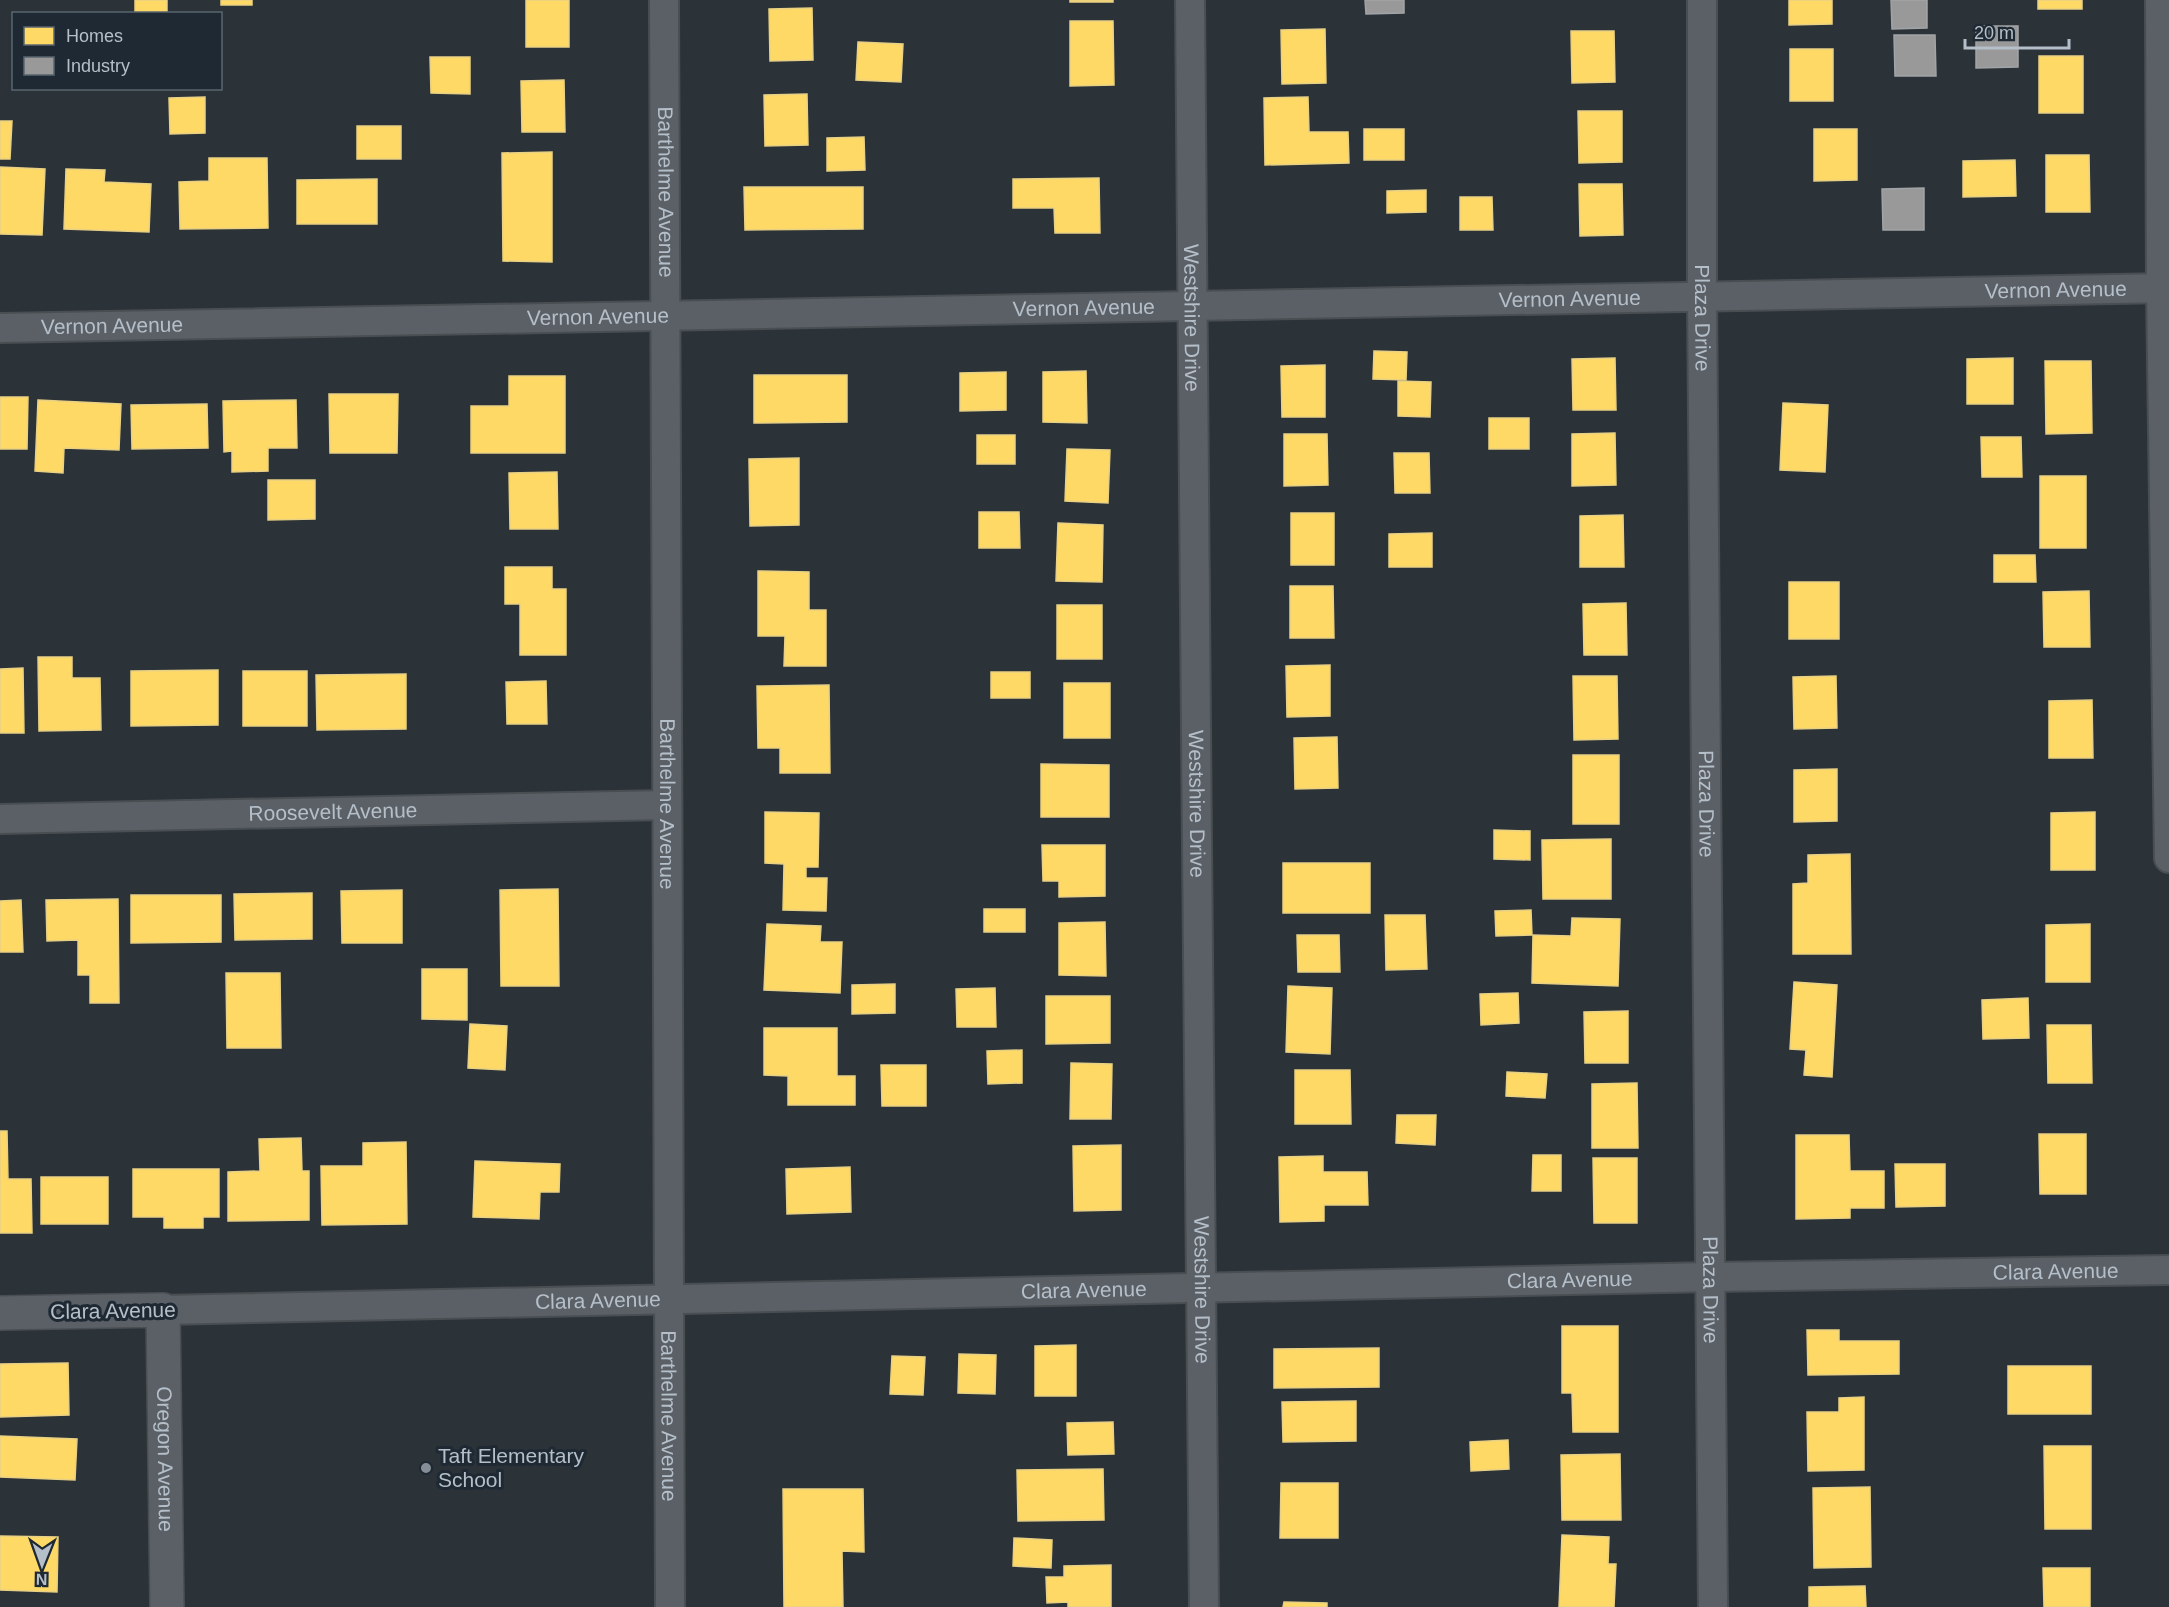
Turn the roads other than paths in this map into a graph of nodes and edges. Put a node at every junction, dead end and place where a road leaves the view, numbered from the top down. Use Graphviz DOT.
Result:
graph roads {
  1 [pos="664,0"];
  2 [pos="1190,0"];
  3 [pos="1702,0"];
  4 [pos="2160,0"];
  5 [pos="2165,288"];
  6 [pos="1702,297"];
  7 [pos="1190,306"];
  8 [pos="668,315"];
  9 [pos="0,327"];
  10 [pos="666,805"];
  11 [pos="0,819"];
  12 [pos="2169,858"];
  13 [pos="2169,1270"];
  14 [pos="1711,1277"];
  15 [pos="1203,1287"];
  16 [pos="667,1299"];
  17 [pos="163,1310"];
  18 [pos="0,1313"];
  19 [pos="167,1607"];
  20 [pos="670,1607"];
  21 [pos="1204,1607"];
  22 [pos="1713,1607"];
  1 -- 8 [label="street, Barthelme Avenue"];
  2 -- 7 [label="street, Westshire Drive"];
  3 -- 6 [label="street, Plaza Drive"];
  4 -- 5 [label="street"];
  5 -- 6 [label="street, Vernon Avenue"];
  5 -- 12 [label="street"];
  6 -- 7 [label="street, Vernon Avenue"];
  6 -- 14 [label="street, Plaza Drive"];
  7 -- 8 [label="street, Vernon Avenue"];
  7 -- 15 [label="street, Westshire Drive"];
  8 -- 9 [label="street, Vernon Avenue"];
  8 -- 10 [label="street, Barthelme Avenue"];
  10 -- 11 [label="street, Roosevelt Avenue"];
  10 -- 16 [label="street, Barthelme Avenue"];
  13 -- 14 [label="street, Clara Avenue"];
  14 -- 15 [label="street, Clara Avenue"];
  14 -- 22 [label="street, Plaza Drive"];
  15 -- 16 [label="street, Clara Avenue"];
  15 -- 21 [label="street, Westshire Drive"];
  16 -- 17 [label="street, Clara Avenue"];
  16 -- 20 [label="street, Barthelme Avenue"];
  17 -- 18 [label="street, Clara Avenue"];
  17 -- 19 [label="street, Oregon Avenue"];
}
